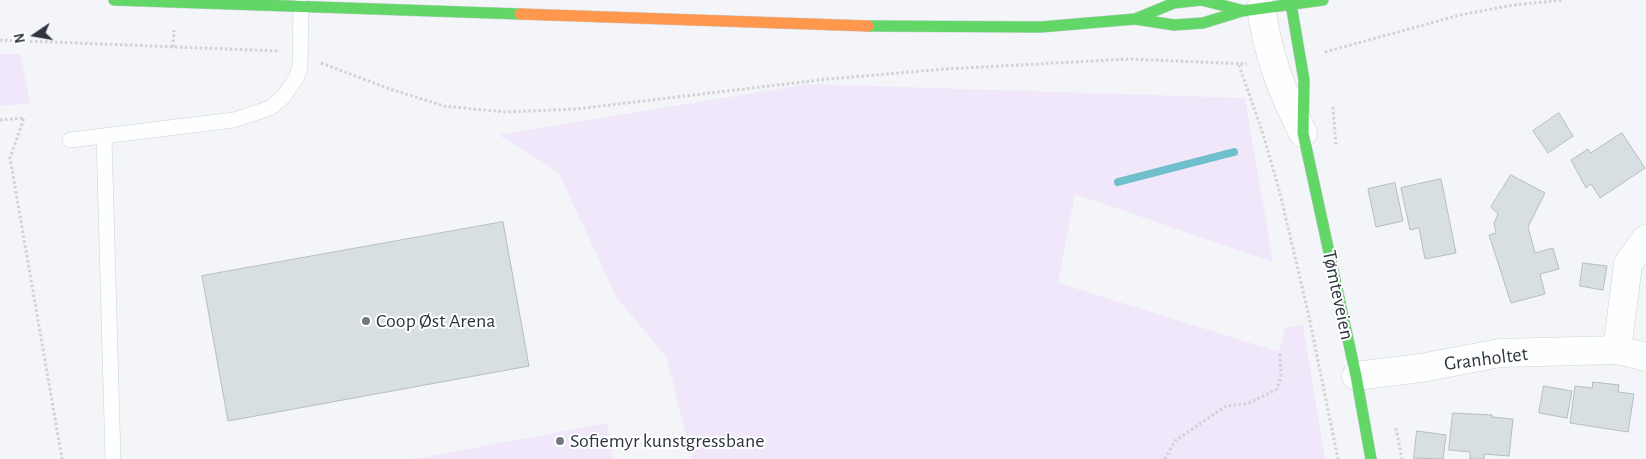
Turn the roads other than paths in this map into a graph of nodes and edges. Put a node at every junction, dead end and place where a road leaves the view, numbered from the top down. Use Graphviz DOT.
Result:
graph roads {
  1 [pos="114,0"];
  2 [pos="1323,0"];
  3 [pos="1291,4"];
  4 [pos="301,6"];
  5 [pos="1251,9"];
  6 [pos="1135,19"];
  7 [pos="1303,132"];
  8 [pos="104,136"];
  9 [pos="70,140"];
  10 [pos="1646,239"];
  11 [pos="1617,350"];
  12 [pos="1646,357"];
  13 [pos="1356,376"];
  14 [pos="113,459"];
  15 [pos="1371,459"];
  1 -- 4 [label="main road"];
  2 -- 3 [label="main road"];
  3 -- 5 [label="main road"];
  3 -- 7 [label="main road, Tømteveien"];
  4 -- 6 [label="main road"];
  4 -- 8 [label="lane"];
  5 -- 6 [label="main road"];
  5 -- 6 [label="main road"];
  5 -- 7 [label="street, Tømteveien"];
  7 -- 13 [label="main road, Tømteveien"];
  8 -- 9 [label="lane"];
  8 -- 14 [label="lane"];
  10 -- 11 [label="street"];
  11 -- 12 [label="street, Granholtet"];
  11 -- 13 [label="street, Granholtet"];
  13 -- 15 [label="main road, Tømteveien"];
}
